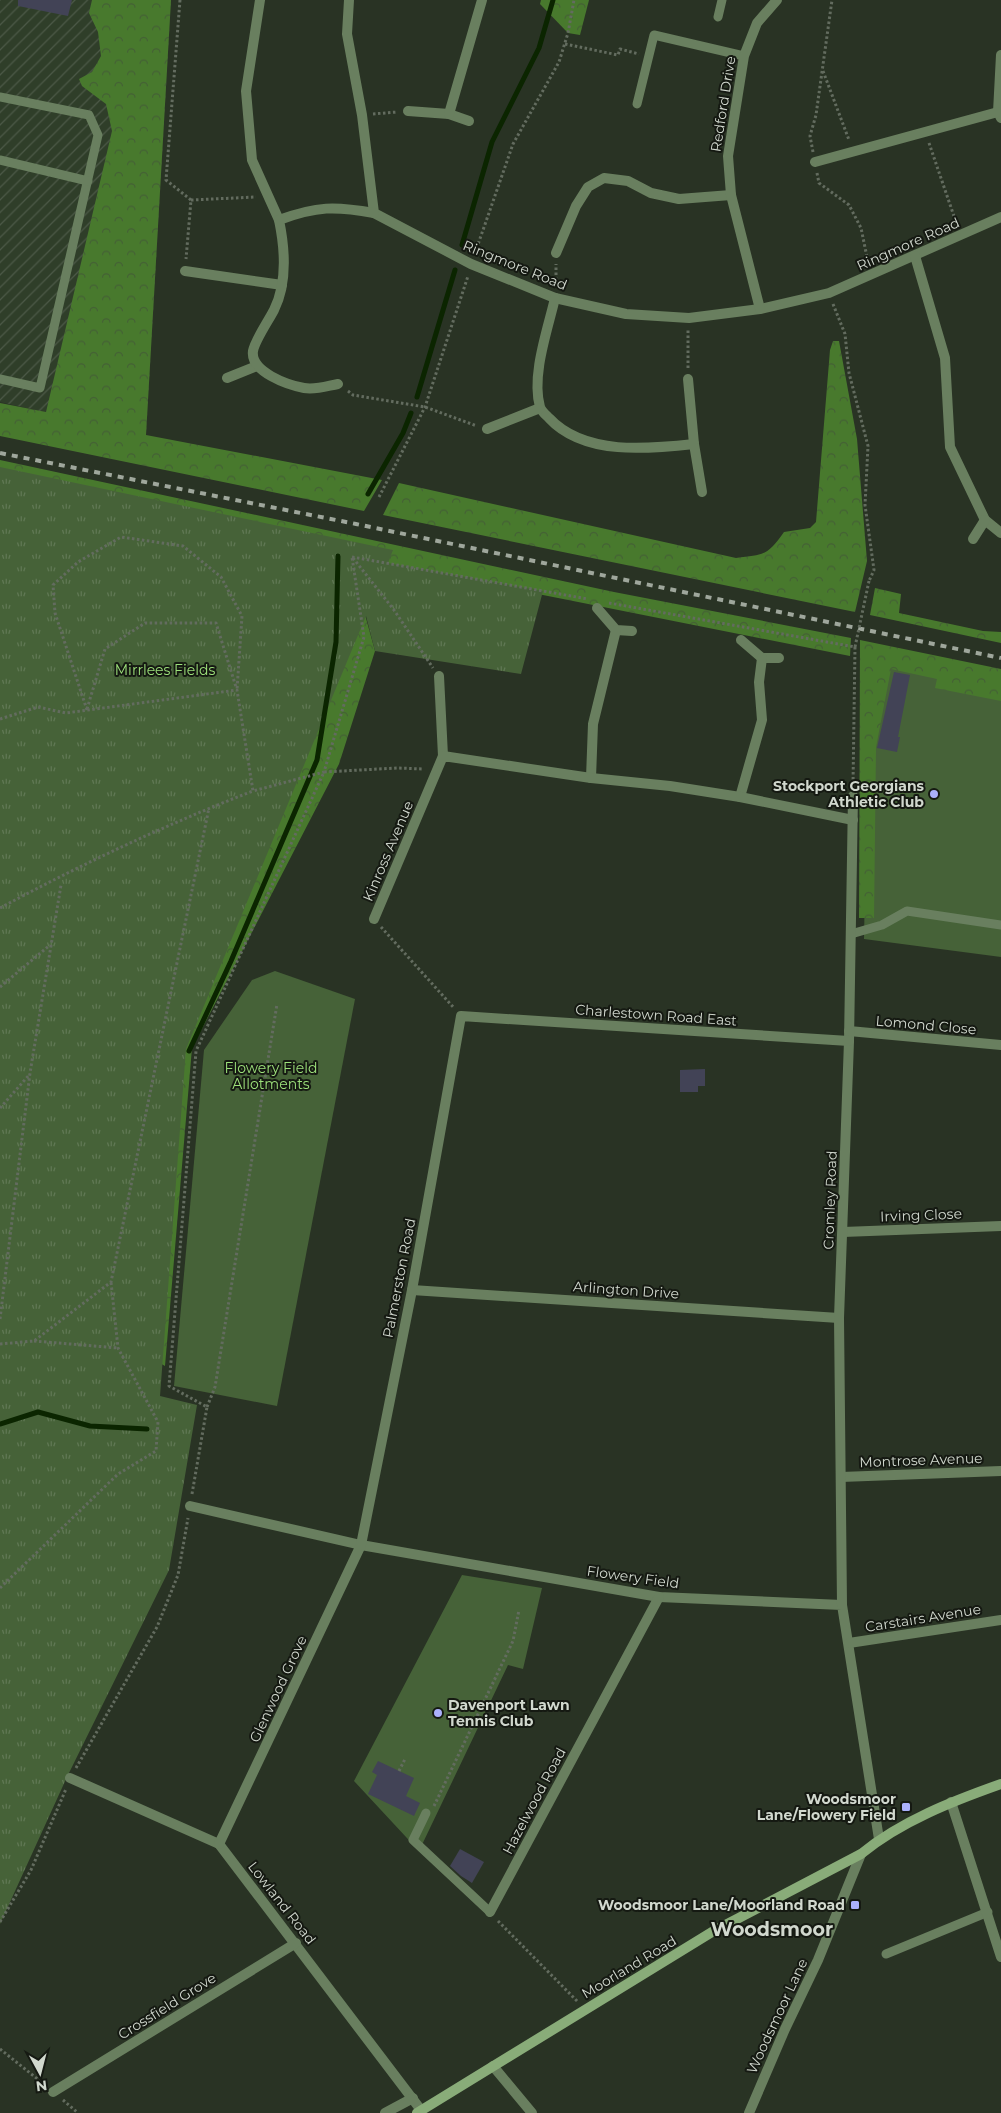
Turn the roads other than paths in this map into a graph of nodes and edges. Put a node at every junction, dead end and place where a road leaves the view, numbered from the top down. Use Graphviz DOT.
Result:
graph roads {
  1 [pos="260,0"];
  2 [pos="349,0"];
  3 [pos="482,0"];
  4 [pos="722,0"];
  5 [pos="777,0"];
  6 [pos="718,17"];
  7 [pos="1001,55"];
  8 [pos="744,56"];
  9 [pos="0,97"];
  10 [pos="637,104"];
  11 [pos="408,111"];
  12 [pos="449,114"];
  13 [pos="999,115"];
  14 [pos="469,120"];
  15 [pos="0,160"];
  16 [pos="815,162"];
  17 [pos="88,181"];
  18 [pos="731,195"];
  19 [pos="374,213"];
  20 [pos="1001,217"];
  21 [pos="279,220"];
  22 [pos="556,253"];
  23 [pos="915,256"];
  24 [pos="185,271"];
  25 [pos="282,285"];
  26 [pos="555,298"];
  27 [pos="760,309"];
  28 [pos="257,366"];
  29 [pos="227,378"];
  30 [pos="0,379"];
  31 [pos="688,379"];
  32 [pos="338,384"];
  33 [pos="540,408"];
  34 [pos="487,429"];
  35 [pos="694,444"];
  36 [pos="702,492"];
  37 [pos="985,520"];
  38 [pos="1001,533"];
  39 [pos="973,539"];
  40 [pos="598,608"];
  41 [pos="616,630"];
  42 [pos="632,631"];
  43 [pos="741,640"];
  44 [pos="762,658"];
  45 [pos="779,658"];
  46 [pos="439,676"];
  47 [pos="443,756"];
  48 [pos="592,778"];
  49 [pos="853,796"];
  50 [pos="740,797"];
  51 [pos="853,820"];
  52 [pos="374,919"];
  53 [pos="1001,925"];
  54 [pos="851,934"];
  55 [pos="461,1016"];
  56 [pos="849,1036"];
  57 [pos="1001,1045"];
  58 [pos="1001,1226"];
  59 [pos="843,1232"];
  60 [pos="412,1290"];
  61 [pos="839,1318"];
  62 [pos="1001,1471"];
  63 [pos="841,1477"];
  64 [pos="190,1506"];
  65 [pos="361,1545"];
  66 [pos="659,1597"];
  67 [pos="842,1605"];
  68 [pos="1001,1620"];
  69 [pos="849,1643"];
  70 [pos="70,1778"];
  71 [pos="1001,1784"];
  72 [pos="951,1802"];
  73 [pos="426,1813"];
  74 [pos="879,1839"];
  75 [pos="219,1844"];
  76 [pos="861,1854"];
  77 [pos="490,1912"];
  78 [pos="988,1912"];
  79 [pos="296,1943"];
  80 [pos="886,1954"];
  81 [pos="1001,1957"];
  82 [pos="493,2066"];
  83 [pos="53,2092"];
  84 [pos="413,2098"];
  85 [pos="419,2112"];
  86 [pos="385,2113"];
  87 [pos="532,2113"];
  88 [pos="749,2113"];
  1 -- 21 [label="street"];
  2 -- 19 [label="street"];
  3 -- 12 [label="street"];
  4 -- 6 [label="lane"];
  5 -- 8 [label="street, Redford Drive"];
  7 -- 13 [label="street"];
  8 -- 10 [label="lane"];
  8 -- 18 [label="street, Redford Drive"];
  9 -- 17 [label="lane"];
  11 -- 12 [label="street"];
  12 -- 14 [label="street"];
  13 -- 16 [label="street"];
  15 -- 17 [label="lane"];
  17 -- 30 [label="lane"];
  18 -- 22 [label="street"];
  18 -- 27 [label="street, Redford Drive"];
  19 -- 21 [label="street, Ringmore Road"];
  19 -- 26 [label="street, Ringmore Road"];
  20 -- 23 [label="street, Ringmore Road"];
  21 -- 25 [label="street"];
  23 -- 27 [label="street, Ringmore Road"];
  23 -- 37 [label="street"];
  24 -- 25 [label="street"];
  25 -- 28 [label="street"];
  26 -- 27 [label="street, Ringmore Road"];
  26 -- 33 [label="street"];
  28 -- 29 [label="street"];
  28 -- 32 [label="street"];
  31 -- 35 [label="street"];
  33 -- 34 [label="street"];
  33 -- 35 [label="street"];
  35 -- 36 [label="street"];
  37 -- 38 [label="street"];
  37 -- 39 [label="street"];
  40 -- 41 [label="street"];
  41 -- 42 [label="street"];
  41 -- 48 [label="street"];
  43 -- 44 [label="street"];
  44 -- 45 [label="street"];
  44 -- 50 [label="street"];
  46 -- 47 [label="street, Kinross Avenue"];
  47 -- 48 [label="street"];
  47 -- 52 [label="street, Kinross Avenue"];
  48 -- 50 [label="street"];
  49 -- 51 [label="street, Cromley Road"];
  50 -- 51 [label="street"];
  51 -- 54 [label="street, Cromley Road"];
  53 -- 54 [label="lane"];
  54 -- 56 [label="street, Cromley Road"];
  55 -- 56 [label="street, Charlestown Road East"];
  55 -- 60 [label="street, Palmerston Road"];
  56 -- 57 [label="street, Lomond Close"];
  56 -- 59 [label="street, Cromley Road"];
  58 -- 59 [label="street, Irving Close"];
  59 -- 61 [label="street, Cromley Road"];
  60 -- 61 [label="street, Arlington Drive"];
  60 -- 65 [label="street, Palmerston Road"];
  61 -- 63 [label="street, Cromley Road"];
  62 -- 63 [label="street, Montrose Avenue"];
  63 -- 67 [label="street, Cromley Road"];
  64 -- 65 [label="street, Flowery Field"];
  65 -- 66 [label="street, Flowery Field"];
  65 -- 75 [label="street, Glenwood Grove"];
  66 -- 67 [label="street, Flowery Field"];
  66 -- 77 [label="street, Hazelwood Road"];
  67 -- 69 [label="street"];
  68 -- 69 [label="street, Carstairs Avenue"];
  69 -- 74 [label="street"];
  70 -- 75 [label="street, Lowland Road"];
  71 -- 72 [label="street, Woodsmoor Lane"];
  72 -- 74 [label="street, Woodsmoor Lane"];
  72 -- 78 [label="street"];
  73 -- 77 [label="lane"];
  74 -- 76 [label="street, Woodsmoor Lane"];
  75 -- 79 [label="street, Lowland Road"];
  76 -- 82 [label="street, Moorland Road"];
  76 -- 88 [label="street, Woodsmoor Lane"];
  78 -- 80 [label="lane"];
  78 -- 81 [label="street"];
  79 -- 83 [label="street, Crossfield Grove"];
  79 -- 84 [label="street, Lowland Road"];
  82 -- 85 [label="street, Moorland Road"];
  82 -- 87 [label="street"];
  84 -- 85 [label="street, Lowland Road"];
  84 -- 86 [label="street"];
}
